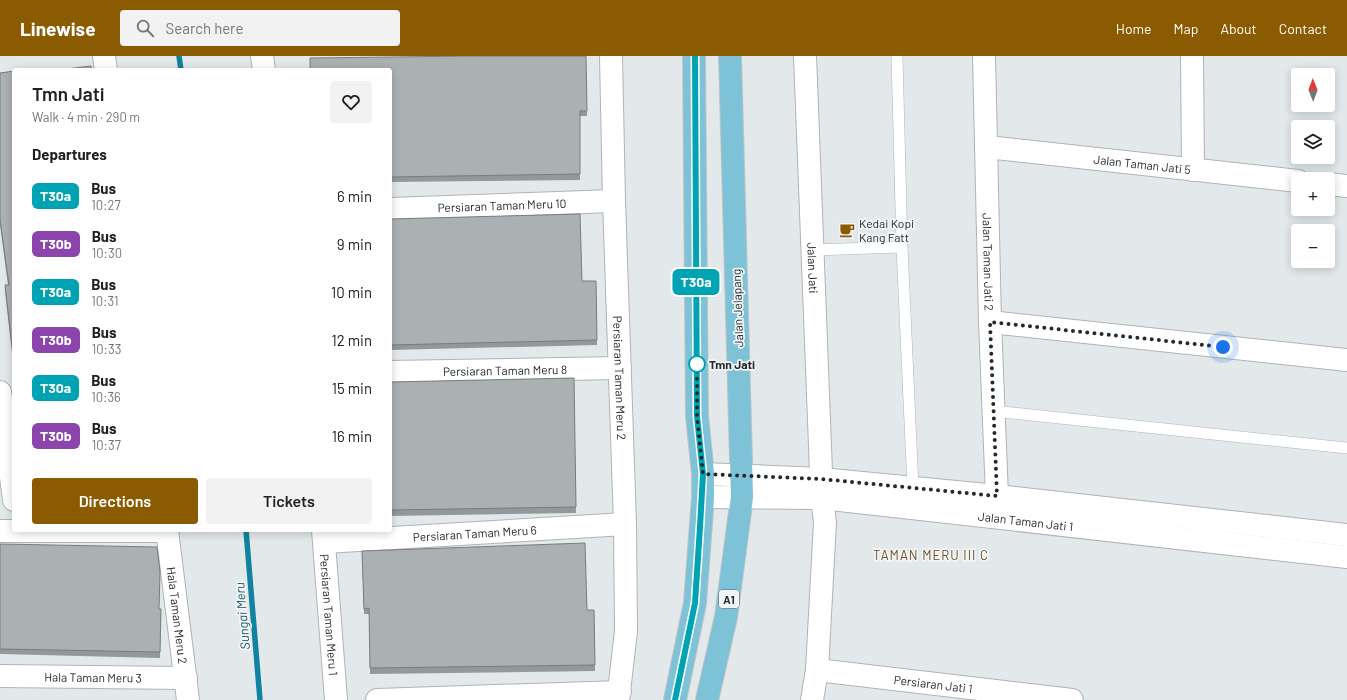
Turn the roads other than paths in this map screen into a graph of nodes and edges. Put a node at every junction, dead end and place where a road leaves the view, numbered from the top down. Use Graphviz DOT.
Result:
graph roads {
  1 [pos="104,56"];
  2 [pos="262,56"];
  3 [pos="611,56"];
  4 [pos="694,56"];
  5 [pos="730,56"];
  6 [pos="805,56"];
  7 [pos="897,56"];
  8 [pos="984,56"];
  9 [pos="1192,56"];
  10 [pos="106,68"];
  11 [pos="264,68"];
  12 [pos="987,147"];
  13 [pos="1193,170"];
  14 [pos="1291,180"];
  15 [pos="1335,185"];
  16 [pos="1347,186"];
  17 [pos="614,201"];
  18 [pos="392,209"];
  19 [pos="902,247"];
  20 [pos="812,250"];
  21 [pos="990,322"];
  22 [pos="1347,360"];
  23 [pos="620,368"];
  24 [pos="392,372"];
  25 [pos="0,392"];
  26 [pos="993,411"];
  27 [pos="1347,448"];
  28 [pos="703,474"];
  29 [pos="741,474"];
  30 [pos="12,485"];
  31 [pos="913,488"];
  32 [pos="821,489"];
  33 [pos="703,497"];
  34 [pos="742,497"];
  35 [pos="996,506"];
  36 [pos="625,524"];
  37 [pos="167,532"];
  38 [pos="1347,535"];
  39 [pos="324,536"];
  40 [pos="1347,557"];
  41 [pos="818,670"];
  42 [pos="0,676"];
  43 [pos="186,678"];
  44 [pos="986,695"];
  45 [pos="619,696"];
  46 [pos="188,700"];
  47 [pos="336,700"];
  48 [pos="377,700"];
  49 [pos="675,700"];
  50 [pos="707,700"];
  51 [pos="812,700"];
  52 [pos="1072,700"];
  1 -- 10 [label="street"];
  2 -- 11 [label="street"];
  3 -- 17 [label="street, Persiaran Taman Meru 2"];
  4 -- 28 [label="main road"];
  5 -- 29 [label="main road, Jalan Jelapang / A1"];
  6 -- 20 [label="street, Jalan Jati"];
  7 -- 19 [label="lane"];
  8 -- 12 [label="street, Jalan Taman Jati 2"];
  9 -- 13 [label="street"];
  12 -- 13 [label="street, Jalan Taman Jati 5"];
  12 -- 21 [label="street, Jalan Taman Jati 2"];
  13 -- 14 [label="street, Jalan Taman Jati 5"];
  15 -- 16 [label="street"];
  17 -- 18 [label="street, Persiaran Taman Meru 10"];
  17 -- 23 [label="street, Persiaran Taman Meru 2"];
  19 -- 20 [label="lane"];
  19 -- 31 [label="lane"];
  20 -- 32 [label="street, Jalan Jati"];
  21 -- 22 [label="street"];
  21 -- 26 [label="street, Jalan Taman Jati 2"];
  23 -- 24 [label="street, Persiaran Taman Meru 8"];
  23 -- 36 [label="street, Persiaran Taman Meru 2"];
  25 -- 30 [label="street"];
  26 -- 27 [label="lane"];
  26 -- 35 [label="street, Jalan Taman Jati 2"];
  28 -- 29 [label="street, Jalan Taman Jati 1"];
  28 -- 33 [label="main road"];
  29 -- 32 [label="street, Jalan Taman Jati 1"];
  29 -- 34 [label="main road, Jalan Jelapang / A1"];
  31 -- 32 [label="street, Jalan Taman Jati 1"];
  31 -- 35 [label="street, Jalan Taman Jati 1"];
  32 -- 34 [label="street, Jalan Taman Jati 1"];
  32 -- 35 [label="street, Jalan Taman Jati 1"];
  32 -- 41 [label="street, Jalan Jati"];
  33 -- 34 [label="street, Jalan Taman Jati 1"];
  33 -- 49 [label="main road"];
  34 -- 50 [label="main road, Jalan Jelapang / A1"];
  35 -- 38 [label="street, Jalan Taman Jati 1"];
  35 -- 40 [label="street, Jalan Taman Jati 1"];
  36 -- 39 [label="street, Persiaran Taman Meru 6"];
  36 -- 45 [label="street, Persiaran Taman Meru 2"];
  37 -- 43 [label="street, Hala Taman Meru 2"];
  39 -- 47 [label="street, Persiaran Taman Meru 1"];
  41 -- 44 [label="street, Persiaran Jati 1"];
  41 -- 51 [label="street, Jalan Jati"];
  42 -- 43 [label="street, Hala Taman Meru 3"];
  43 -- 46 [label="street, Hala Taman Meru 2"];
  44 -- 52 [label="street, Persiaran Jati 1"];
  45 -- 48 [label="street"];
}
